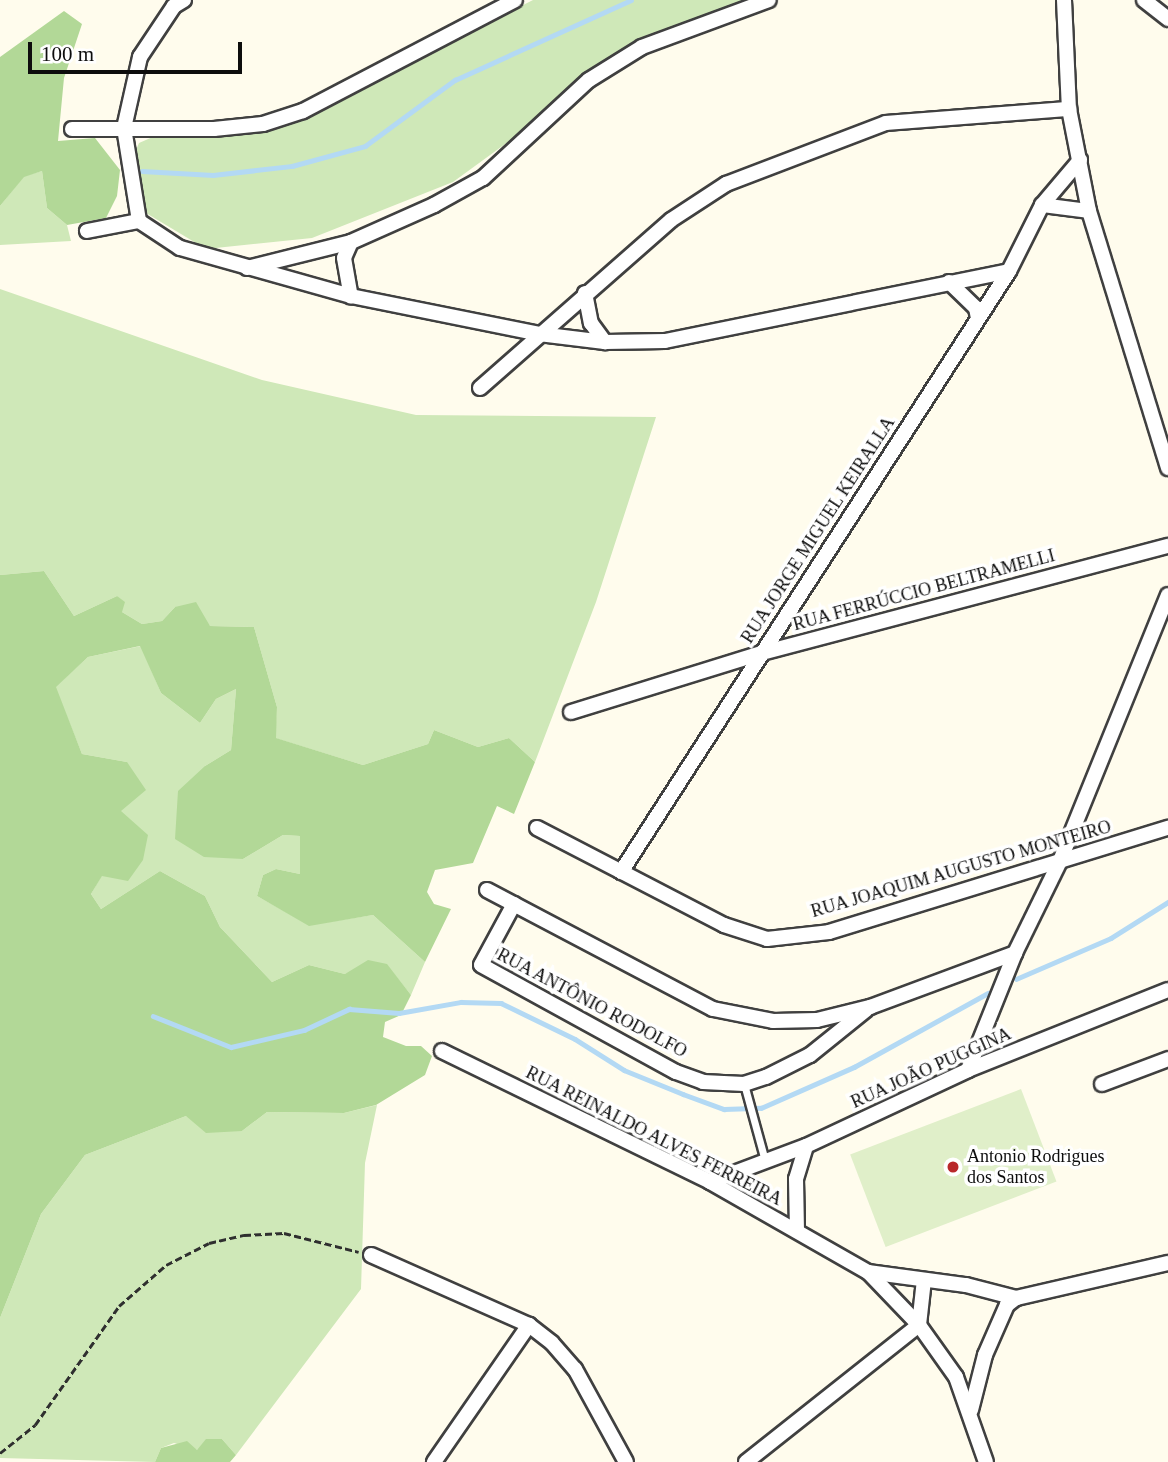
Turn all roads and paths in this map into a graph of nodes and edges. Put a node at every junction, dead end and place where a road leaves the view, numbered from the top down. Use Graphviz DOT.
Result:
graph roads {
  1 [pos="184,0"];
  2 [pos="515,0"];
  3 [pos="769,0"];
  4 [pos="1064,0"];
  5 [pos="1144,0"];
  6 [pos="1168,19"];
  7 [pos="1069,109"];
  8 [pos="124,128"];
  9 [pos="72,129"];
  10 [pos="1080,160"];
  11 [pos="1042,205"];
  12 [pos="1089,211"];
  13 [pos="139,221"];
  14 [pos="87,231"];
  15 [pos="351,242"];
  16 [pos="246,269"];
  17 [pos="1009,271"];
  18 [pos="949,282"];
  19 [pos="585,293"];
  20 [pos="351,296"];
  21 [pos="978,318"];
  22 [pos="540,334"];
  23 [pos="605,342"];
  24 [pos="480,388"];
  25 [pos="1168,468"];
  26 [pos="1168,546"];
  27 [pos="1168,595"];
  28 [pos="762,653"];
  29 [pos="571,712"];
  30 [pos="537,828"];
  31 [pos="1168,828"];
  32 [pos="1060,861"];
  33 [pos="621,872"];
  34 [pos="487,890"];
  35 [pos="514,904"];
  36 [pos="1016,953"];
  37 [pos="1168,990"];
  38 [pos="870,1007"];
  39 [pos="442,1051"];
  40 [pos="1168,1059"];
  41 [pos="968,1070"];
  42 [pos="744,1084"];
  43 [pos="1102,1084"];
  44 [pos="806,1146"];
  45 [pos="765,1161"];
  46 [pos="710,1182"];
  47 [pos="797,1231"];
  48 [pos="371,1255"];
  49 [pos="1168,1263"];
  50 [pos="869,1272"];
  51 [pos="924,1280"];
  52 [pos="1016,1298"];
  53 [pos="529,1325"];
  54 [pos="919,1325"];
  55 [pos="981,1369"];
  56 [pos="956,1377"];
  57 [pos="971,1410"];
  58 [pos="0,1453"];
  59 [pos="434,1462"];
  60 [pos="626,1462"];
  61 [pos="746,1462"];
  62 [pos="986,1462"];
  1 -- 8 [label="street"];
  2 -- 8 [label="street"];
  3 -- 15 [label="street"];
  4 -- 7 [label="street"];
  5 -- 6 [label="street"];
  7 -- 10 [label="street"];
  7 -- 19 [label="street"];
  8 -- 9 [label="street"];
  8 -- 13 [label="street"];
  10 -- 11 [label="street, RUA JORGE MIGUEL KEIRALLA"];
  10 -- 12 [label="street"];
  11 -- 12 [label="street"];
  11 -- 17 [label="street, RUA JORGE MIGUEL KEIRALLA"];
  12 -- 25 [label="street"];
  13 -- 14 [label="street"];
  13 -- 16 [label="street"];
  15 -- 16 [label="street"];
  15 -- 20 [label="street"];
  16 -- 20 [label="street"];
  17 -- 18 [label="street"];
  17 -- 21 [label="street, RUA JORGE MIGUEL KEIRALLA"];
  18 -- 21 [label="street"];
  18 -- 23 [label="street"];
  19 -- 22 [label="street"];
  19 -- 23 [label="street"];
  20 -- 22 [label="street"];
  21 -- 28 [label="street, RUA JORGE MIGUEL KEIRALLA"];
  22 -- 23 [label="street"];
  22 -- 24 [label="street"];
  26 -- 28 [label="street, RUA FERRÚCCIO BELTRAMELLI"];
  27 -- 32 [label="street"];
  28 -- 29 [label="street, RUA FERRÚCCIO BELTRAMELLI"];
  28 -- 33 [label="street, RUA JORGE MIGUEL KEIRALLA"];
  30 -- 33 [label="street, RUA JOAQUIM AUGUSTO MONTEIRO"];
  31 -- 32 [label="street, RUA JOAQUIM AUGUSTO MONTEIRO"];
  32 -- 33 [label="street, RUA JOAQUIM AUGUSTO MONTEIRO"];
  32 -- 36 [label="street"];
  34 -- 35 [label="street"];
  35 -- 38 [label="street"];
  35 -- 42 [label="street, RUA ANTÔNIO RODOLFO"];
  36 -- 38 [label="street"];
  36 -- 41 [label="street"];
  37 -- 41 [label="street, RUA JOÃO PUGGINA"];
  38 -- 42 [label="street, RUA ANTÔNIO RODOLFO"];
  39 -- 46 [label="street, RUA REINALDO ALVES FERREIRA"];
  40 -- 43 [label="street"];
  41 -- 44 [label="street, RUA JOÃO PUGGINA"];
  42 -- 45 [label="lane"];
  44 -- 45 [label="street, RUA JOÃO PUGGINA"];
  44 -- 47 [label="street"];
  45 -- 46 [label="street, RUA JOÃO PUGGINA"];
  46 -- 47 [label="street, RUA REINALDO ALVES FERREIRA"];
  47 -- 50 [label="street, RUA REINALDO ALVES FERREIRA"];
  48 -- 53 [label="street"];
  48 -- 58 [label="path"];
  49 -- 52 [label="street"];
  50 -- 51 [label="street"];
  50 -- 54 [label="street, RUA REINALDO ALVES FERREIRA"];
  51 -- 52 [label="street"];
  51 -- 54 [label="street"];
  52 -- 55 [label="street"];
  53 -- 59 [label="street"];
  53 -- 60 [label="street"];
  54 -- 56 [label="street, RUA REINALDO ALVES FERREIRA"];
  54 -- 61 [label="street"];
  55 -- 56 [label="street"];
  55 -- 57 [label="street"];
  56 -- 57 [label="street, RUA REINALDO ALVES FERREIRA"];
  57 -- 62 [label="street, RUA REINALDO ALVES FERREIRA"];
}
